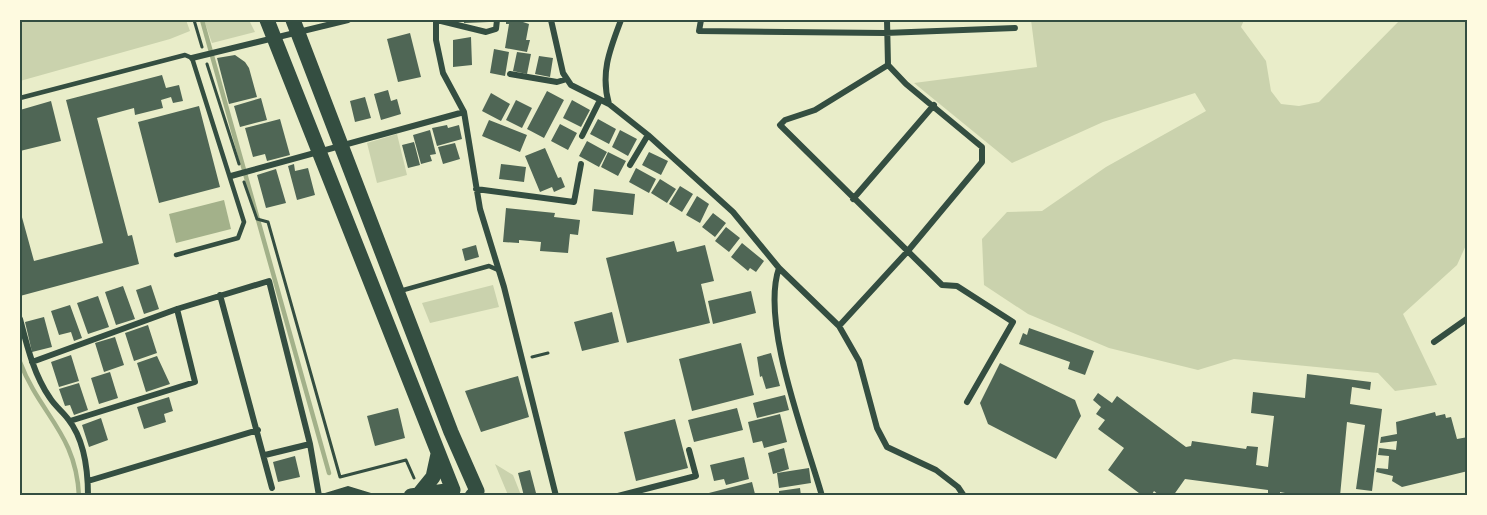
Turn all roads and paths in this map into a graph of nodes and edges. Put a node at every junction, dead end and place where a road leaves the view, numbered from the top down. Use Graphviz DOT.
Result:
graph roads {
  1 [pos="194,20"];
  2 [pos="267,20"];
  3 [pos="348,20"];
  4 [pos="436,20"];
  5 [pos="497,20"];
  6 [pos="552,20"];
  7 [pos="621,20"];
  8 [pos="701,20"];
  9 [pos="887,20"];
  10 [pos="296,26"];
  11 [pos="1015,28"];
  12 [pos="885,33"];
  13 [pos="274,37"];
  14 [pos="205,54"];
  15 [pos="192,58"];
  16 [pos="888,65"];
  17 [pos="510,74"];
  18 [pos="567,79"];
  19 [pos="20,98"];
  20 [pos="600,100"];
  21 [pos="609,104"];
  22 [pos="934,105"];
  23 [pos="464,112"];
  24 [pos="648,135"];
  25 [pos="582,136"];
  26 [pos="341,144"];
  27 [pos="320,152"];
  28 [pos="581,164"];
  29 [pos="630,165"];
  30 [pos="245,172"];
  31 [pos="231,176"];
  32 [pos="476,189"];
  33 [pos="853,199"];
  34 [pos="907,252"];
  35 [pos="176,255"];
  36 [pos="779,268"];
  37 [pos="498,270"];
  38 [pos="397,292"];
  39 [pos="220,295"];
  40 [pos="177,309"];
  41 [pos="1467,318"];
  42 [pos="20,320"];
  43 [pos="840,326"];
  44 [pos="1434,342"];
  45 [pos="548,353"];
  46 [pos="534,356"];
  47 [pos="32,362"];
  48 [pos="967,402"];
  49 [pos="70,421"];
  50 [pos="258,430"];
  51 [pos="310,444"];
  52 [pos="689,450"];
  53 [pos="438,453"];
  54 [pos="265,455"];
  55 [pos="406,460"];
  56 [pos="88,481"];
  57 [pos="272,488"];
  58 [pos="415,494"];
  59 [pos="88,495"];
  60 [pos="319,495"];
  61 [pos="325,495"];
  62 [pos="371,495"];
  63 [pos="472,495"];
  64 [pos="556,495"];
  65 [pos="618,495"];
  66 [pos="822,495"];
  67 [pos="964,495"];
  1 -- 14 [label="path"];
  2 -- 13 [label="highway"];
  3 -- 10 [label="street"];
  4 -- 5 [label="street"];
  4 -- 23 [label="street"];
  6 -- 18 [label="street"];
  7 -- 21 [label="street"];
  8 -- 12 [label="street"];
  9 -- 12 [label="street"];
  10 -- 13 [label="street"];
  10 -- 26 [label="highway"];
  11 -- 12 [label="street"];
  12 -- 16 [label="street"];
  13 -- 14 [label="street"];
  13 -- 27 [label="highway"];
  14 -- 15 [label="street"];
  14 -- 30 [label="path"];
  15 -- 19 [label="lane"];
  15 -- 31 [label="lane"];
  16 -- 22 [label="street"];
  16 -- 33 [label="street"];
  17 -- 18 [label="street"];
  18 -- 20 [label="street"];
  20 -- 21 [label="street"];
  20 -- 25 [label="street"];
  21 -- 24 [label="street"];
  22 -- 33 [label="street"];
  22 -- 34 [label="street"];
  23 -- 26 [label="street"];
  23 -- 32 [label="street"];
  24 -- 29 [label="street"];
  24 -- 36 [label="street"];
  26 -- 27 [label="street"];
  26 -- 38 [label="highway"];
  27 -- 30 [label="street"];
  27 -- 53 [label="highway"];
  28 -- 32 [label="street"];
  30 -- 31 [label="street"];
  30 -- 55 [label="path"];
  31 -- 35 [label="lane"];
  32 -- 37 [label="street"];
  33 -- 34 [label="street"];
  34 -- 43 [label="street"];
  34 -- 48 [label="street"];
  36 -- 43 [label="street"];
  36 -- 66 [label="street"];
  37 -- 38 [label="lane"];
  37 -- 64 [label="street"];
  38 -- 63 [label="highway"];
  39 -- 40 [label="street"];
  39 -- 50 [label="street"];
  39 -- 51 [label="street"];
  40 -- 47 [label="street"];
  40 -- 49 [label="street"];
  41 -- 44 [label="street"];
  42 -- 47 [label="street"];
  43 -- 67 [label="street"];
  45 -- 46 [label="path"];
  47 -- 49 [label="street"];
  49 -- 56 [label="street"];
  50 -- 54 [label="street"];
  50 -- 56 [label="street"];
  51 -- 54 [label="street"];
  51 -- 60 [label="street"];
  52 -- 65 [label="street"];
  53 -- 58 [label="highway"];
  53 -- 58 [label="highway"];
  54 -- 57 [label="street"];
  56 -- 59 [label="street"];
  61 -- 62 [label="street"];
}
